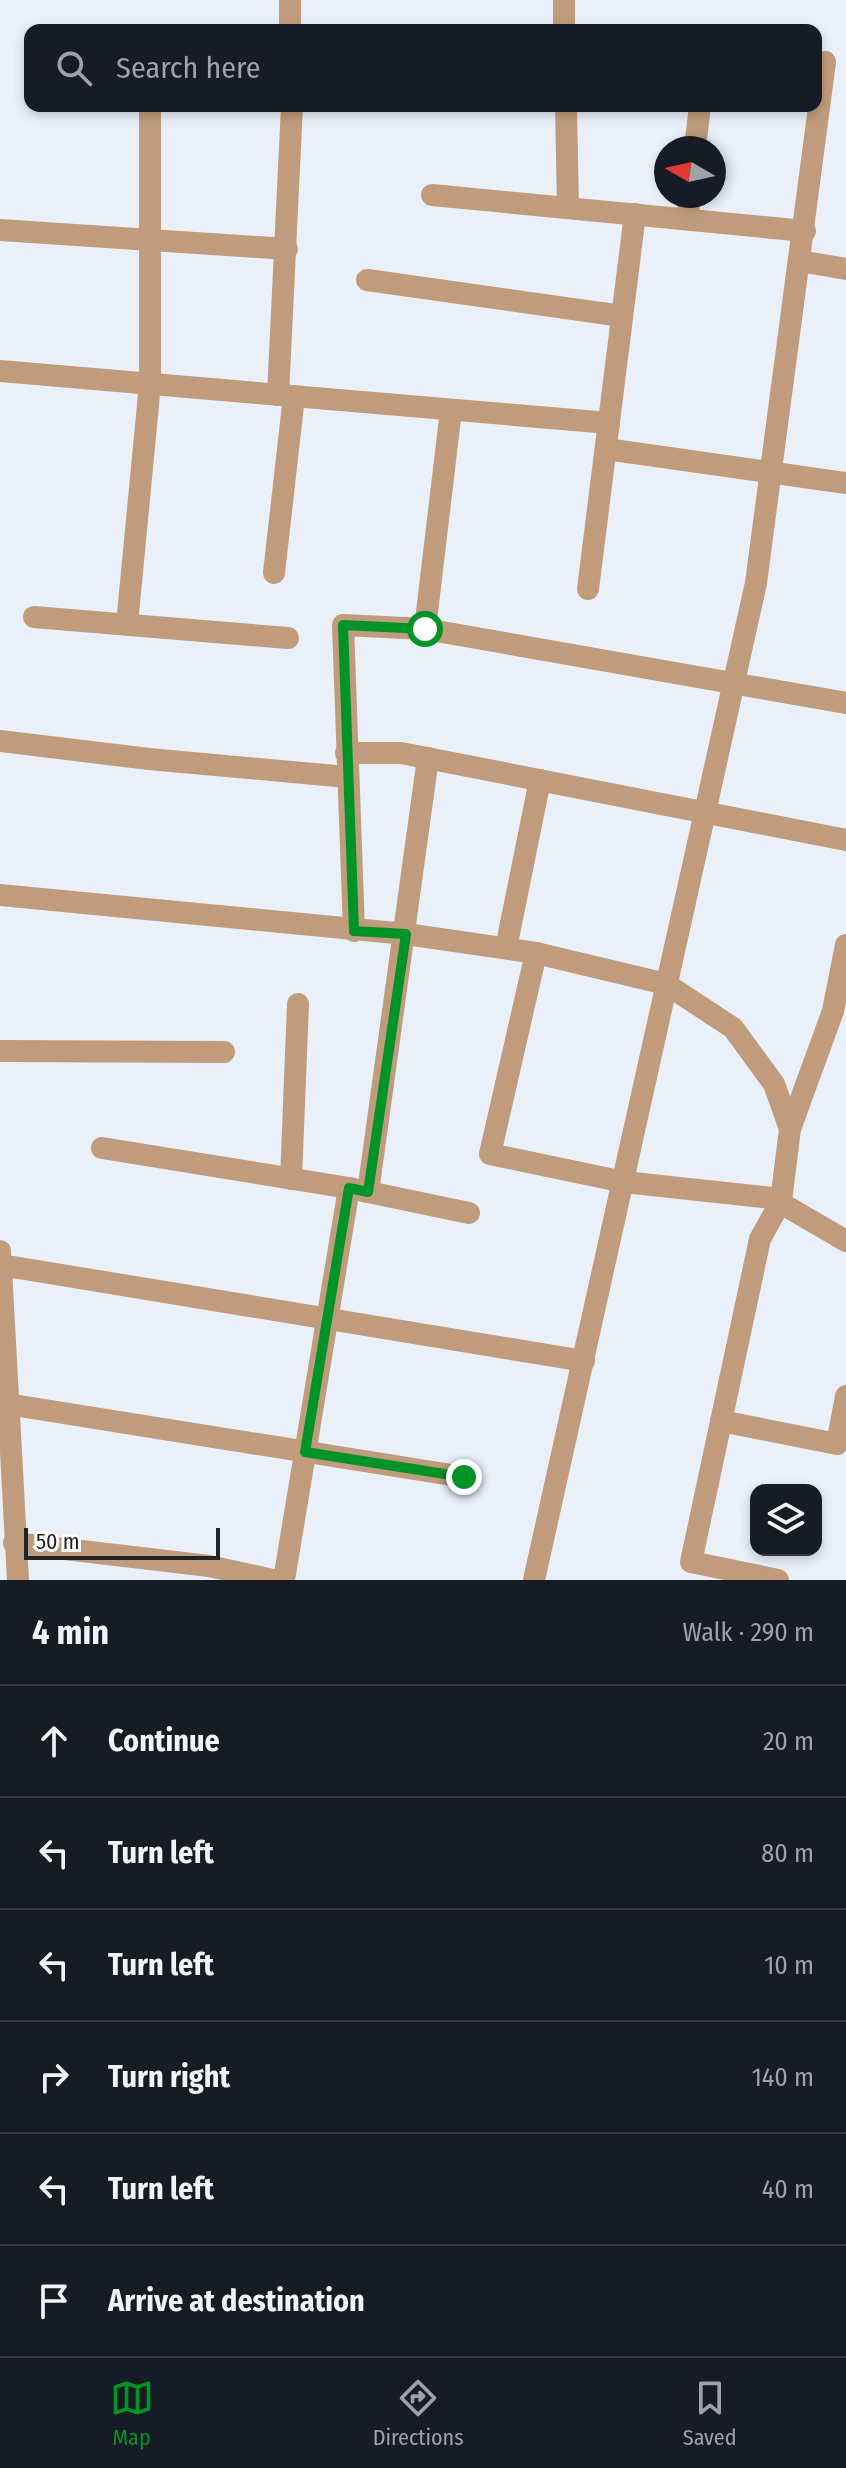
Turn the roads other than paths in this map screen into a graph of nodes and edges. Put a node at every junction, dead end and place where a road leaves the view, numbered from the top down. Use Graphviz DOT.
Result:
graph roads {
  1 [pos="290,0"];
  2 [pos="564,0"];
  3 [pos="290,24"];
  4 [pos="564,24"];
  5 [pos="825,62"];
  6 [pos="822,87"];
  7 [pos="292,112"];
  8 [pos="566,112"];
  9 [pos="699,112"];
  10 [pos="819,112"];
  11 [pos="150,113"];
  12 [pos="696,136"];
  13 [pos="432,195"];
  14 [pos="568,208"];
  15 [pos="688,208"];
  16 [pos="635,214"];
  17 [pos="687,219"];
  18 [pos="0,230"];
  19 [pos="805,231"];
  20 [pos="151,240"];
  21 [pos="287,249"];
  22 [pos="800,261"];
  23 [pos="846,269"];
  24 [pos="367,280"];
  25 [pos="622,316"];
  26 [pos="0,371"];
  27 [pos="150,384"];
  28 [pos="286,396"];
  29 [pos="451,410"];
  30 [pos="609,423"];
  31 [pos="606,449"];
  32 [pos="769,472"];
  33 [pos="846,483"];
  34 [pos="274,573"];
  35 [pos="588,589"];
  36 [pos="34,617"];
  37 [pos="127,624"];
  38 [pos="425,629"];
  39 [pos="288,638"];
  40 [pos="733,685"];
  41 [pos="846,703"];
  42 [pos="0,741"];
  43 [pos="346,753"];
  44 [pos="428,758"];
  45 [pos="347,777"];
  46 [pos="540,780"];
  47 [pos="704,811"];
  48 [pos="846,840"];
  49 [pos="0,895"];
  50 [pos="354,931"];
  51 [pos="406,934"];
  52 [pos="846,945"];
  53 [pos="506,948"];
  54 [pos="536,953"];
  55 [pos="666,984"];
  56 [pos="298,1004"];
  57 [pos="837,1027"];
  58 [pos="0,1051"];
  59 [pos="224,1052"];
  60 [pos="790,1129"];
  61 [pos="102,1148"];
  62 [pos="291,1179"];
  63 [pos="624,1182"];
  64 [pos="358,1190"];
  65 [pos="781,1201"];
  66 [pos="469,1213"];
  67 [pos="846,1241"];
  68 [pos="0,1250"];
  69 [pos="1,1265"];
  70 [pos="327,1320"];
  71 [pos="584,1361"];
  72 [pos="846,1396"];
  73 [pos="5,1415"];
  74 [pos="721,1421"];
  75 [pos="305,1452"];
  76 [pos="464,1477"];
  77 [pos="12,1560"];
  78 [pos="273,1580"];
  79 [pos="284,1580"];
  80 [pos="534,1580"];
  81 [pos="778,1580"];
  1 -- 3 [label="street"];
  2 -- 4 [label="street"];
  5 -- 6 [label="street"];
  7 -- 21 [label="street"];
  8 -- 14 [label="street"];
  9 -- 12 [label="street"];
  10 -- 19 [label="street"];
  11 -- 20 [label="street"];
  13 -- 14 [label="street"];
  14 -- 16 [label="street"];
  15 -- 17 [label="street"];
  16 -- 17 [label="street"];
  16 -- 25 [label="street"];
  17 -- 19 [label="street"];
  18 -- 20 [label="street"];
  19 -- 22 [label="street"];
  20 -- 21 [label="street"];
  20 -- 27 [label="street"];
  21 -- 28 [label="street"];
  22 -- 23 [label="street"];
  22 -- 32 [label="street"];
  24 -- 25 [label="street"];
  25 -- 30 [label="street"];
  26 -- 27 [label="street"];
  27 -- 28 [label="street"];
  27 -- 37 [label="street"];
  28 -- 29 [label="street"];
  28 -- 34 [label="street"];
  29 -- 30 [label="street"];
  29 -- 38 [label="street"];
  30 -- 31 [label="street"];
  31 -- 32 [label="street"];
  31 -- 35 [label="street"];
  32 -- 33 [label="street"];
  32 -- 40 [label="street"];
  36 -- 37 [label="street"];
  37 -- 39 [label="street"];
  38 -- 40 [label="street"];
  38 -- 43 [label="street"];
  40 -- 41 [label="street"];
  40 -- 47 [label="street"];
  42 -- 45 [label="street"];
  43 -- 44 [label="street"];
  43 -- 45 [label="street"];
  44 -- 46 [label="street"];
  44 -- 51 [label="street"];
  45 -- 50 [label="street"];
  46 -- 47 [label="street"];
  46 -- 53 [label="street"];
  47 -- 48 [label="street"];
  47 -- 55 [label="street"];
  49 -- 50 [label="street"];
  50 -- 51 [label="street"];
  51 -- 53 [label="street"];
  51 -- 64 [label="street"];
  52 -- 57 [label="street"];
  53 -- 54 [label="street"];
  54 -- 55 [label="street"];
  54 -- 63 [label="street"];
  55 -- 60 [label="street"];
  55 -- 63 [label="street"];
  56 -- 62 [label="street"];
  57 -- 60 [label="street"];
  58 -- 59 [label="street"];
  60 -- 65 [label="street"];
  61 -- 62 [label="street"];
  62 -- 64 [label="street"];
  63 -- 65 [label="street"];
  63 -- 71 [label="street"];
  64 -- 66 [label="street"];
  64 -- 70 [label="street"];
  65 -- 67 [label="street"];
  65 -- 74 [label="street"];
  68 -- 69 [label="street"];
  69 -- 70 [label="street"];
  69 -- 73 [label="street"];
  70 -- 71 [label="street"];
  70 -- 75 [label="street"];
  71 -- 80 [label="street"];
  72 -- 74 [label="street"];
  73 -- 75 [label="street"];
  73 -- 77 [label="street"];
  74 -- 81 [label="street"];
  75 -- 76 [label="street"];
  75 -- 79 [label="street"];
  77 -- 78 [label="street"];
}
